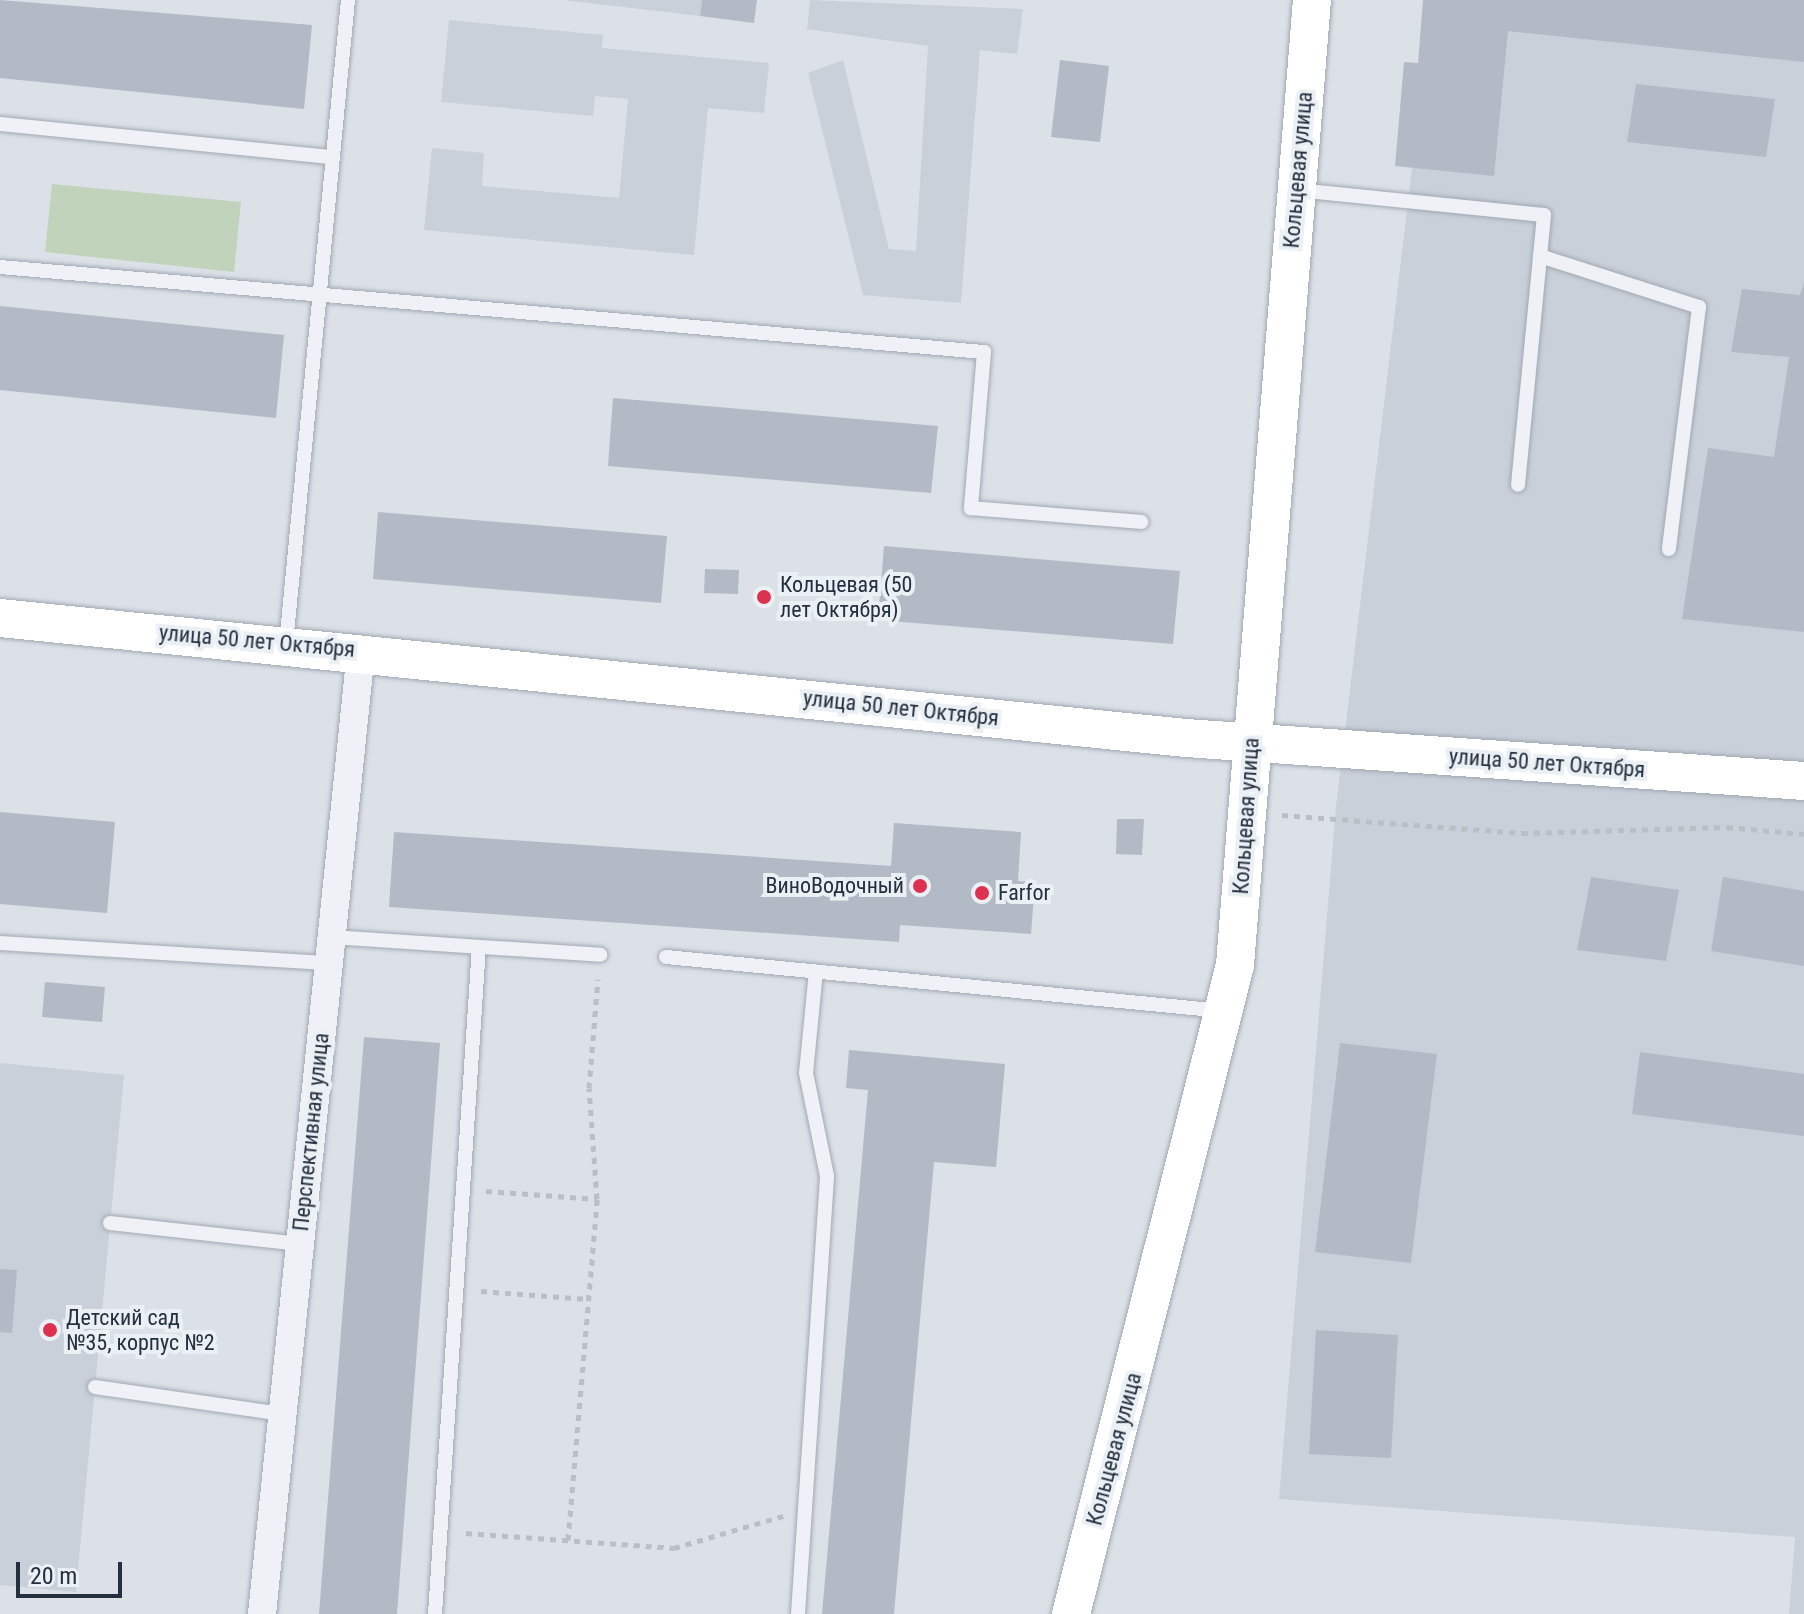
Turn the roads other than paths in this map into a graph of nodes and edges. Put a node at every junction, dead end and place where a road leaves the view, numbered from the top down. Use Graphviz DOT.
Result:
graph roads {
  1 [pos="348,0"];
  2 [pos="1312,0"];
  3 [pos="0,124"];
  4 [pos="333,157"];
  5 [pos="1296,190"];
  6 [pos="1540,256"];
  7 [pos="0,267"];
  8 [pos="320,295"];
  9 [pos="1518,485"];
  10 [pos="1141,522"];
  11 [pos="1669,549"];
  12 [pos="0,618"];
  13 [pos="286,644"];
  14 [pos="361,651"];
  15 [pos="1250,743"];
  16 [pos="1804,781"];
  17 [pos="0,943"];
  18 [pos="479,947"];
  19 [pos="330,950"];
  20 [pos="600,955"];
  21 [pos="666,957"];
  22 [pos="816,971"];
  23 [pos="1224,1011"];
  24 [pos="110,1223"];
  25 [pos="300,1244"];
  26 [pos="95,1387"];
  27 [pos="283,1414"];
  28 [pos="262,1614"];
  29 [pos="435,1614"];
  30 [pos="798,1614"];
  31 [pos="1071,1614"];
  1 -- 4 [label="lane"];
  2 -- 5 [label="main road, Кольцевая улица"];
  3 -- 4 [label="lane"];
  4 -- 8 [label="lane"];
  5 -- 6 [label="lane"];
  5 -- 15 [label="main road, Кольцевая улица"];
  6 -- 9 [label="lane"];
  6 -- 11 [label="lane"];
  7 -- 8 [label="lane"];
  8 -- 10 [label="lane"];
  8 -- 13 [label="lane"];
  12 -- 13 [label="main road, улица 50 лет Октября"];
  13 -- 14 [label="main road, улица 50 лет Октября"];
  14 -- 15 [label="main road, улица 50 лет Октября"];
  14 -- 19 [label="street, Перспективная улица"];
  15 -- 16 [label="main road, улица 50 лет Октября"];
  15 -- 23 [label="main road, Кольцевая улица"];
  17 -- 19 [label="lane"];
  18 -- 19 [label="lane"];
  18 -- 20 [label="lane"];
  18 -- 29 [label="lane"];
  19 -- 25 [label="street, Перспективная улица"];
  21 -- 22 [label="lane"];
  22 -- 23 [label="lane"];
  22 -- 30 [label="lane"];
  23 -- 31 [label="main road, Кольцевая улица"];
  24 -- 25 [label="lane"];
  25 -- 27 [label="street, Перспективная улица"];
  26 -- 27 [label="lane"];
  27 -- 28 [label="street, Перспективная улица"];
}
